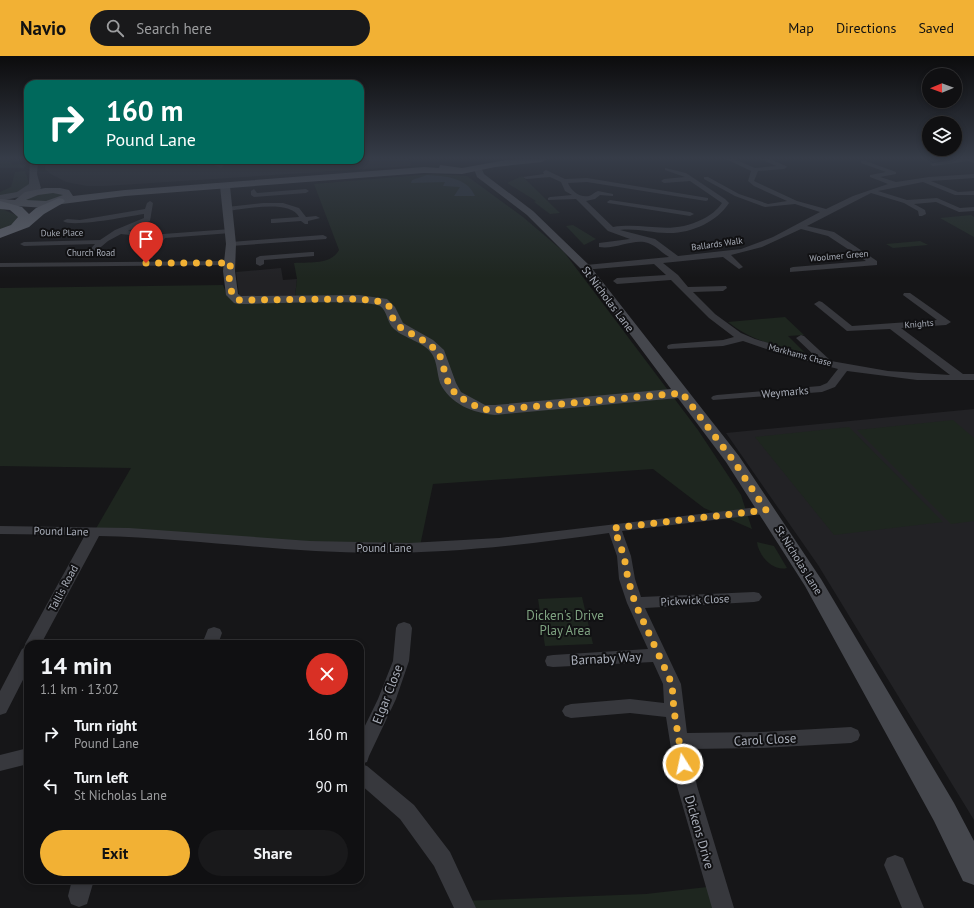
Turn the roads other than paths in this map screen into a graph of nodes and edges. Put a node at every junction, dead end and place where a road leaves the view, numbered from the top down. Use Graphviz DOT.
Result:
graph roads {
  1 [pos="26,199"];
  2 [pos="54,199"];
  3 [pos="57,199"];
  4 [pos="227,199"];
  5 [pos="270,199"];
  6 [pos="511,199"];
  7 [pos="550,199"];
  8 [pos="557,199"];
  9 [pos="579,199"];
  10 [pos="614,199"];
  11 [pos="656,199"];
  12 [pos="702,199"];
  13 [pos="720,199"];
  14 [pos="747,199"];
  15 [pos="788,199"];
  16 [pos="854,199"];
  17 [pos="897,199"];
  18 [pos="706,200"];
  19 [pos="0,201"];
  20 [pos="795,202"];
  21 [pos="906,202"];
  22 [pos="150,203"];
  23 [pos="272,205"];
  24 [pos="228,208"];
  25 [pos="649,208"];
  26 [pos="974,209"];
  27 [pos="149,211"];
  28 [pos="827,212"];
  29 [pos="690,214"];
  30 [pos="922,214"];
  31 [pos="316,218"];
  32 [pos="304,220"];
  33 [pos="67,221"];
  34 [pos="274,221"];
  35 [pos="637,221"];
  36 [pos="17,225"];
  37 [pos="800,226"];
  38 [pos="611,229"];
  39 [pos="118,232"];
  40 [pos="230,232"];
  41 [pos="0,233"];
  42 [pos="163,236"];
  43 [pos="324,237"];
  44 [pos="637,238"];
  45 [pos="276,241"];
  46 [pos="100,242"];
  47 [pos="24,244"];
  48 [pos="231,244"];
  49 [pos="602,245"];
  50 [pos="311,254"];
  51 [pos="725,254"];
  52 [pos="89,255"];
  53 [pos="149,256"];
  54 [pos="275,257"];
  55 [pos="676,259"];
  56 [pos="656,261"];
  57 [pos="231,263"];
  58 [pos="260,264"];
  59 [pos="0,265"];
  60 [pos="739,267"];
  61 [pos="586,268"];
  62 [pos="793,270"];
  63 [pos="674,277"];
  64 [pos="617,281"];
  65 [pos="724,288"];
  66 [pos="687,290"];
  67 [pos="907,295"];
  68 [pos="819,304"];
  69 [pos="892,326"];
  70 [pos="742,338"];
  71 [pos="800,338"];
  72 [pos="672,347"];
  73 [pos="828,363"];
  74 [pos="844,368"];
  75 [pos="974,377"];
  76 [pos="961,378"];
  77 [pos="682,393"];
  78 [pos="717,398"];
  79 [pos="766,510"];
  80 [pos="614,528"];
  81 [pos="0,530"];
  82 [pos="94,532"];
  83 [pos="754,597"];
  84 [pos="635,603"];
  85 [pos="404,628"];
  86 [pos="35,640"];
  87 [pos="660,655"];
  88 [pos="24,661"];
  89 [pos="553,661"];
  90 [pos="0,708"];
  91 [pos="571,711"];
  92 [pos="674,711"];
  93 [pos="850,735"];
  94 [pos="679,741"];
  95 [pos="364,748"];
  96 [pos="24,757"];
  97 [pos="0,763"];
  98 [pos="364,775"];
  99 [pos="895,865"];
  100 [pos="974,871"];
  101 [pos="465,908"];
  102 [pos="723,908"];
  103 [pos="913,908"];
  1 -- 2 [label="main road"];
  1 -- 19 [label="main road"];
  1 -- 36 [label="highway"];
  3 -- 41 [label="highway"];
  4 -- 24 [label="street"];
  5 -- 23 [label="street"];
  6 -- 61 [label="street, St Nicholas Lane"];
  7 -- 8 [label="street"];
  9 -- 38 [label="street"];
  10 -- 25 [label="street"];
  11 -- 25 [label="street"];
  12 -- 18 [label="street"];
  13 -- 35 [label="street"];
  14 -- 20 [label="street"];
  15 -- 20 [label="street"];
  16 -- 28 [label="street, Ballards Walk"];
  17 -- 21 [label="street"];
  19 -- 36 [label="highway"];
  20 -- 28 [label="street"];
  21 -- 26 [label="street"];
  21 -- 30 [label="street"];
  22 -- 27 [label="street"];
  23 -- 24 [label="street"];
  23 -- 32 [label="street"];
  24 -- 40 [label="street"];
  25 -- 29 [label="street"];
  25 -- 35 [label="street"];
  27 -- 33 [label="street"];
  27 -- 39 [label="street"];
  28 -- 37 [label="street, Ballards Walk"];
  31 -- 32 [label="street"];
  32 -- 34 [label="street"];
  35 -- 38 [label="street"];
  36 -- 41 [label="highway"];
  37 -- 51 [label="street, Ballards Walk"];
  37 -- 62 [label="street, Woolmer Green"];
  38 -- 44 [label="street"];
  39 -- 42 [label="street"];
  39 -- 46 [label="street"];
  40 -- 42 [label="street"];
  40 -- 48 [label="street"];
  42 -- 53 [label="street"];
  43 -- 45 [label="street"];
  44 -- 49 [label="street"];
  44 -- 55 [label="street"];
  45 -- 48 [label="street"];
  45 -- 54 [label="street"];
  46 -- 47 [label="street, Duke Place"];
  46 -- 52 [label="street"];
  48 -- 57 [label="street"];
  50 -- 54 [label="street"];
  51 -- 55 [label="street, Ballards Walk"];
  51 -- 60 [label="street"];
  54 -- 58 [label="street"];
  55 -- 56 [label="street, Ballards Walk"];
  56 -- 61 [label="street, Ballards Walk"];
  56 -- 63 [label="street, Markhams Chase"];
  57 -- 59 [label="street, Church Road"];
  57 -- 77 [label="street"];
  61 -- 77 [label="street, St Nicholas Lane"];
  63 -- 64 [label="street"];
  63 -- 66 [label="street, Markhams Chase"];
  65 -- 66 [label="street"];
  66 -- 70 [label="street, Markhams Chase"];
  67 -- 69 [label="street, Knights"];
  68 -- 69 [label="street, Knights"];
  69 -- 76 [label="street, Knights"];
  70 -- 72 [label="street"];
  70 -- 73 [label="street, Markhams Chase"];
  71 -- 73 [label="street"];
  73 -- 74 [label="street, Markhams Chase"];
  74 -- 76 [label="street, Markhams Chase"];
  74 -- 78 [label="street, Weymarks"];
  75 -- 76 [label="street, Markhams Chase"];
  77 -- 79 [label="street, St Nicholas Lane"];
  79 -- 80 [label="street, Pound Lane"];
  79 -- 100 [label="street, St Nicholas Lane"];
  80 -- 82 [label="street, Pound Lane"];
  80 -- 84 [label="street, Dickens Drive"];
  81 -- 82 [label="street, Pound Lane"];
  82 -- 86 [label="street, Tallis Road"];
  83 -- 84 [label="street, Pickwick Close"];
  84 -- 87 [label="street, Dickens Drive"];
  85 -- 95 [label="street, Elgar Close"];
  87 -- 89 [label="street, Barnaby Way"];
  87 -- 92 [label="street, Dickens Drive"];
  88 -- 90 [label="street"];
  91 -- 92 [label="street"];
  92 -- 94 [label="street, Dickens Drive"];
  93 -- 94 [label="street, Carol Close"];
  94 -- 102 [label="street, Dickens Drive"];
  96 -- 97 [label="street"];
  98 -- 101 [label="street"];
  99 -- 103 [label="street"];
}
